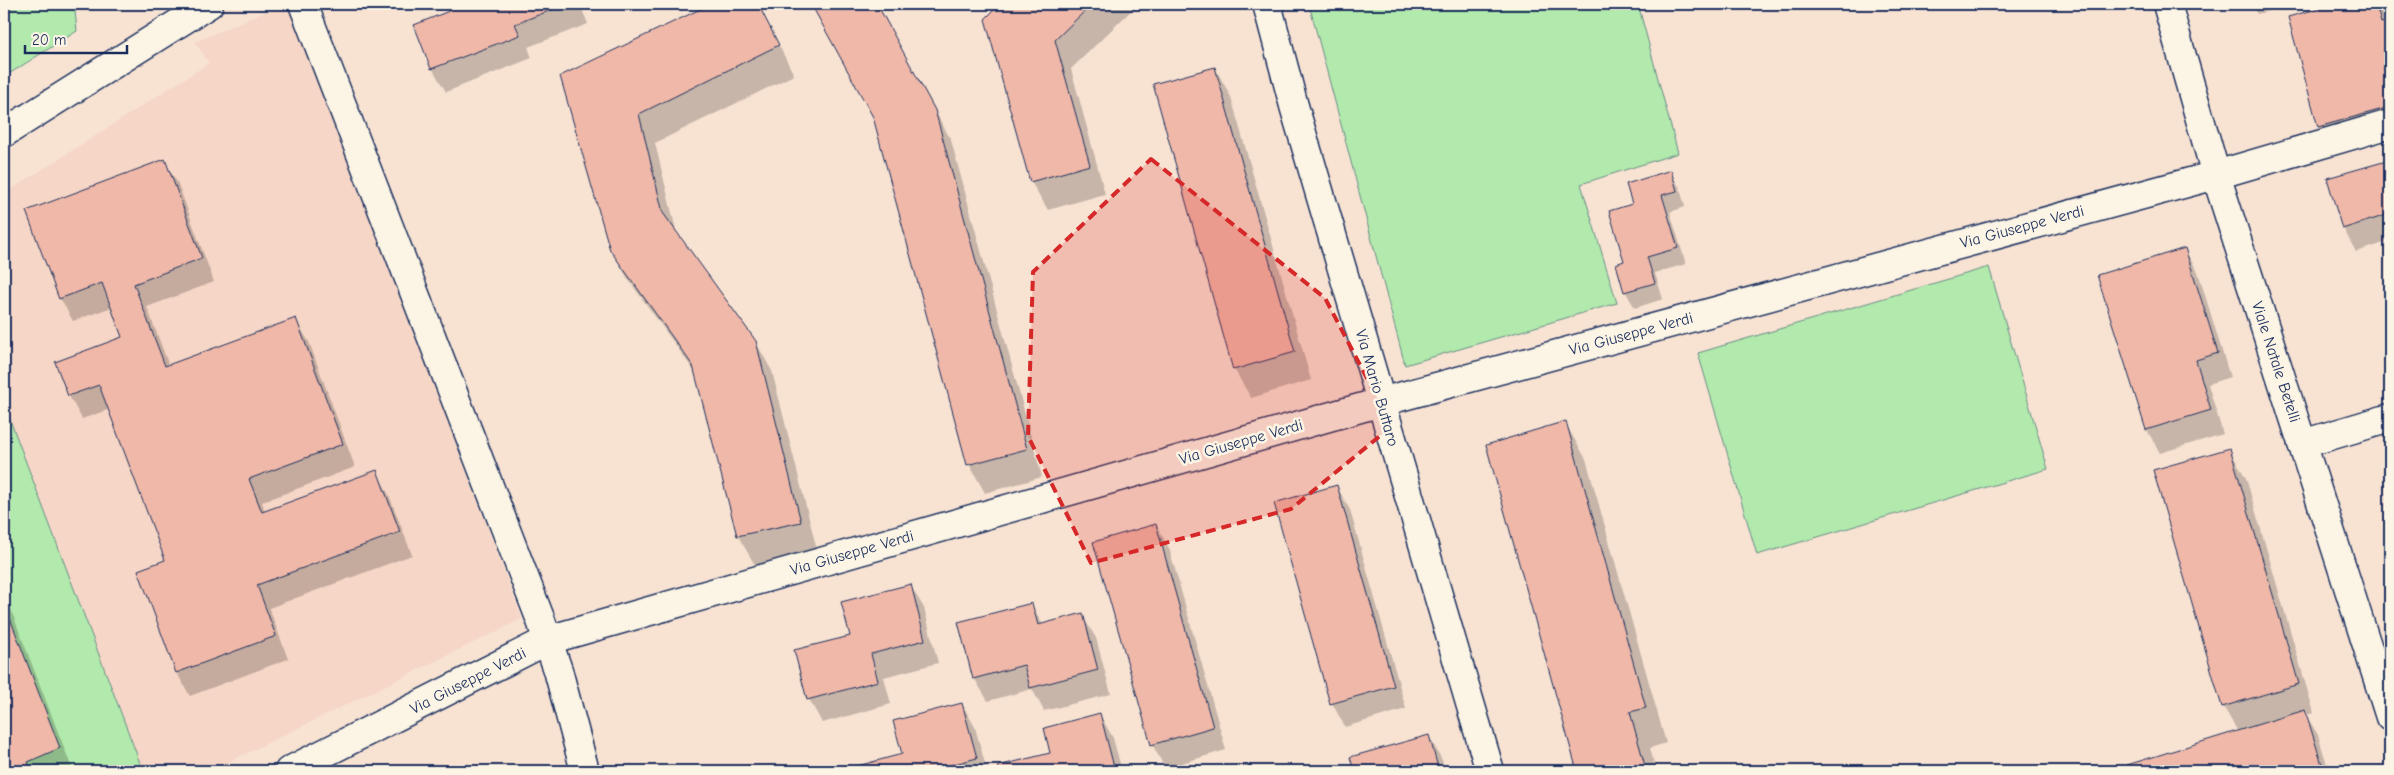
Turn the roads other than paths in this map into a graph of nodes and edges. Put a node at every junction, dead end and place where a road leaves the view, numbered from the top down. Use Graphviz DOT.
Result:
graph roads {
  1 [pos="209,4"];
  2 [pos="303,4"];
  3 [pos="1267,4"];
  4 [pos="2167,4"];
  5 [pos="2390,124"];
  6 [pos="4,133"];
  7 [pos="2216,174"];
  8 [pos="1382,402"];
  9 [pos="2390,418"];
  10 [pos="2302,444"];
  11 [pos="548,640"];
  12 [pos="2390,717"];
  13 [pos="289,771"];
  14 [pos="585,771"];
  15 [pos="1490,771"];
  1 -- 6 [label="street"];
  2 -- 11 [label="street"];
  3 -- 8 [label="street, Via Mario Buttaro"];
  4 -- 7 [label="street, Viale Natale Betelli"];
  5 -- 7 [label="street, Via Giuseppe Verdi"];
  7 -- 8 [label="street, Via Giuseppe Verdi"];
  7 -- 10 [label="street, Viale Natale Betelli"];
  8 -- 11 [label="street, Via Giuseppe Verdi"];
  8 -- 15 [label="street, Via Mario Buttaro"];
  9 -- 10 [label="street"];
  10 -- 12 [label="street, Viale Natale Betelli"];
  11 -- 13 [label="street, Via Giuseppe Verdi"];
  11 -- 14 [label="street"];
}
